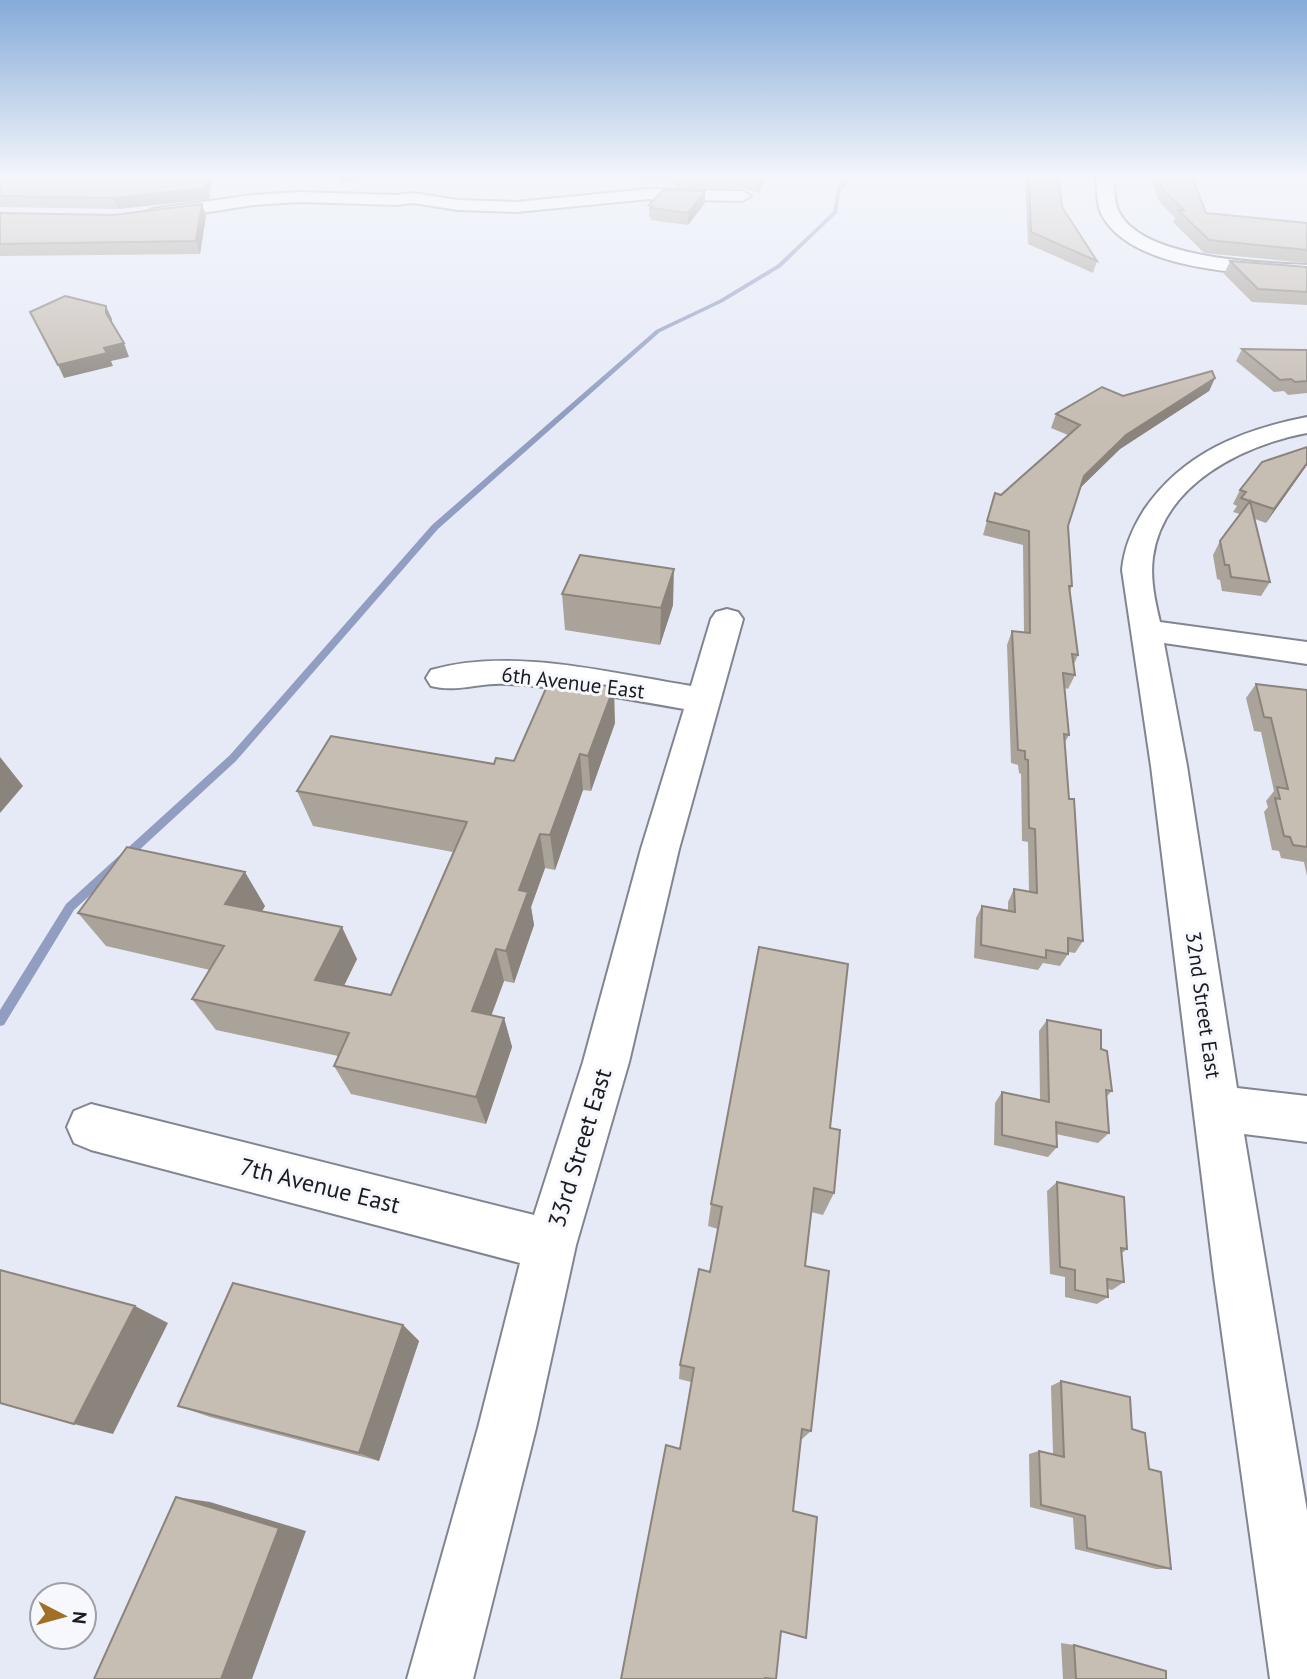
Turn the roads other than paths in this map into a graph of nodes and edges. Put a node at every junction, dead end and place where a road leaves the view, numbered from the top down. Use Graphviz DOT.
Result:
graph roads {
  1 [pos="1173,253"];
  2 [pos="1307,271"];
  3 [pos="1307,425"];
  4 [pos="727,619"];
  5 [pos="1146,630"];
  6 [pos="1307,653"];
  7 [pos="443,678"];
  8 [pos="702,700"];
  9 [pos="1217,1108"];
  10 [pos="1307,1119"];
  11 [pos="91,1127"];
  12 [pos="550,1245"];
  13 [pos="440,1679"];
  14 [pos="1303,1679"];
  1 -- 2 [label="street"];
  3 -- 5 [label="street, 32nd Street East"];
  4 -- 8 [label="street, 33rd Street East"];
  5 -- 6 [label="street"];
  5 -- 9 [label="street, 32nd Street East"];
  7 -- 8 [label="street, 6th Avenue East"];
  8 -- 12 [label="street, 33rd Street East"];
  9 -- 10 [label="street"];
  9 -- 14 [label="street, 32nd Street East"];
  11 -- 12 [label="street, 7th Avenue East"];
  12 -- 13 [label="street, 33rd Street East"];
}
